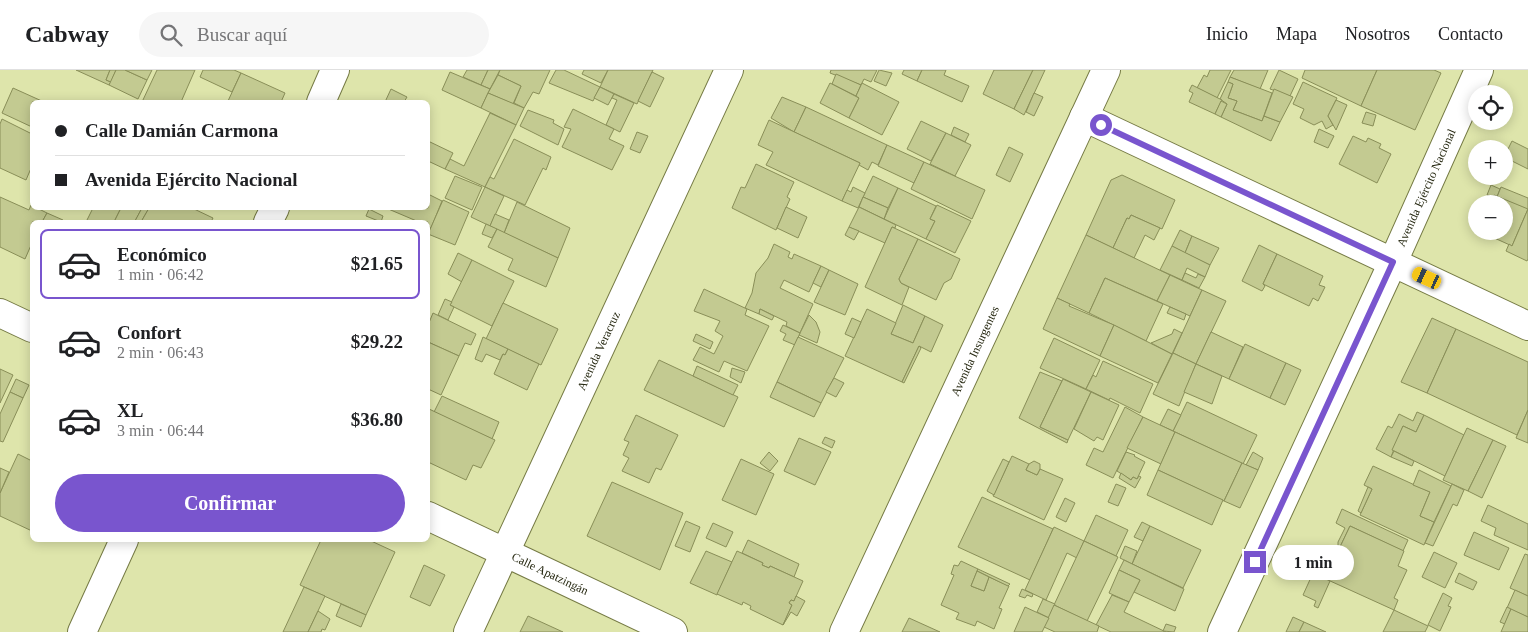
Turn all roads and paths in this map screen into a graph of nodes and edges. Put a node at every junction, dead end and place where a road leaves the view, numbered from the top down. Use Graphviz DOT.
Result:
graph roads {
  1 [pos="335,70"];
  2 [pos="729,70"];
  3 [pos="1106,70"];
  4 [pos="1479,70"];
  5 [pos="322,100"];
  6 [pos="1084,117"];
  7 [pos="1393,262"];
  8 [pos="0,313"];
  9 [pos="1528,326"];
  10 [pos="30,327"];
  11 [pos="430,517"];
  12 [pos="123,542"];
  13 [pos="505,552"];
  14 [pos="82,632"];
  15 [pos="468,632"];
  16 [pos="673,632"];
  17 [pos="844,632"];
  18 [pos="1222,632"];
  1 -- 5 [label="street"];
  2 -- 13 [label="street, Avenida Veracruz"];
  3 -- 6 [label="street, Avenida Insurgentes"];
  4 -- 7 [label="street, Avenida Ejército Nacional"];
  6 -- 7 [label="street"];
  6 -- 17 [label="street, Avenida Insurgentes"];
  7 -- 9 [label="street"];
  7 -- 18 [label="street, Avenida Ejército Nacional"];
  8 -- 10 [label="street"];
  11 -- 13 [label="street, Calle Apatzingán"];
  12 -- 14 [label="street"];
  13 -- 15 [label="street, Avenida Veracruz"];
  13 -- 16 [label="street, Calle Apatzingán"];
}
